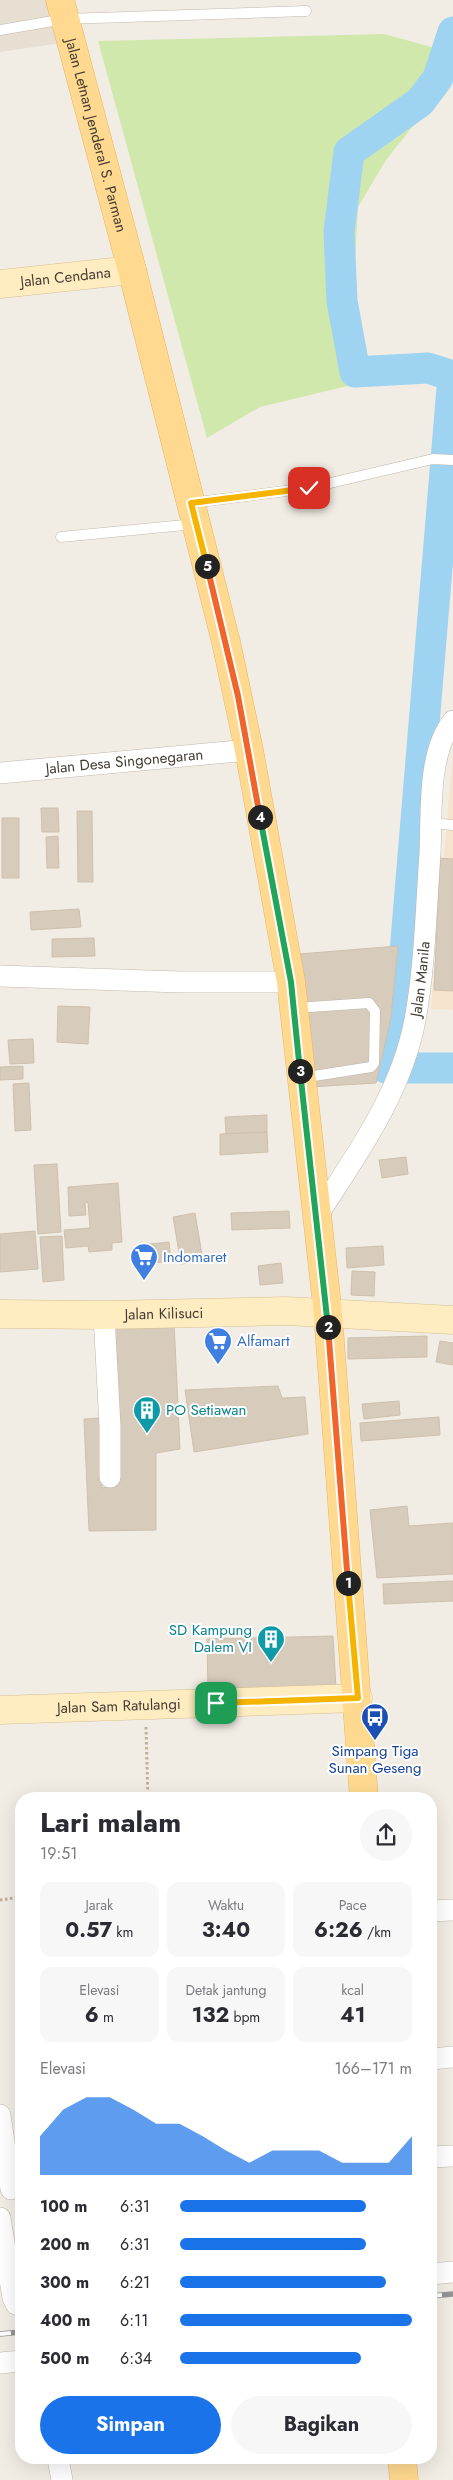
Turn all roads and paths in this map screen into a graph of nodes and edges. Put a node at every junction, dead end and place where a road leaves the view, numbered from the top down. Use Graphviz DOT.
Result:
graph roads {
  1 [pos="63,9"];
  2 [pos="306,10"];
  3 [pos="0,30"];
  4 [pos="132,270"];
  5 [pos="0,284"];
  6 [pos="453,460"];
  7 [pos="194,513"];
  8 [pos="61,537"];
  9 [pos="453,721"];
  10 [pos="249,750"];
  11 [pos="0,773"];
  12 [pos="432,823"];
  13 [pos="453,825"];
  14 [pos="0,976"];
  15 [pos="291,982"];
  16 [pos="294,1008"];
  17 [pos="300,1078"];
  18 [pos="317,1216"];
  19 [pos="0,1314"];
  20 [pos="328,1314"];
  21 [pos="104,1315"];
  22 [pos="453,1320"];
  23 [pos="110,1477"];
  24 [pos="358,1698"];
  25 [pos="146,1706"];
  26 [pos="0,1710"];
  27 [pos="148,1792"];
  28 [pos="364,1792"];
  29 [pos="15,1899"];
  30 [pos="0,1900"];
  31 [pos="453,1910"];
  32 [pos="437,1911"];
  33 [pos="453,2057"];
  34 [pos="437,2058"];
  35 [pos="0,2115"];
  36 [pos="453,2156"];
  37 [pos="437,2157"];
  38 [pos="11,2191"];
  39 [pos="0,2218"];
  40 [pos="453,2272"];
  41 [pos="437,2273"];
  42 [pos="15,2302"];
  43 [pos="15,2362"];
  44 [pos="0,2363"];
  45 [pos="59,2464"];
  46 [pos="402,2464"];
  47 [pos="62,2480"];
  48 [pos="404,2480"];
  1 -- 2 [label="lane"];
  1 -- 3 [label="lane"];
  1 -- 4 [label="main road, Jalan Letnan Jenderal S. Parman"];
  4 -- 5 [label="street, Jalan Cendana"];
  4 -- 7 [label="main road, Jalan Letnan Jenderal S. Parman"];
  6 -- 7 [label="lane"];
  7 -- 8 [label="lane"];
  7 -- 10 [label="main road, Jalan Letnan Jenderal S. Parman"];
  9 -- 12 [label="street, Jalan Manila"];
  10 -- 11 [label="street, Jalan Desa Singonegaran"];
  10 -- 15 [label="main road, Jalan Letnan Jenderal S. Parman"];
  12 -- 13 [label="lane"];
  12 -- 18 [label="street, Jalan Manila"];
  14 -- 15 [label="street"];
  15 -- 16 [label="main road, Jalan Letnan Jenderal S. Parman"];
  16 -- 17 [label="main road, Jalan Letnan Jenderal S. Parman"];
  16 -- 17 [label="lane"];
  17 -- 18 [label="main road, Jalan Letnan Jenderal S. Parman"];
  18 -- 20 [label="main road, Jalan Letnan Jenderal S. Parman"];
  19 -- 21 [label="street, Jalan Kilisuci"];
  20 -- 21 [label="street, Jalan Kilisuci"];
  20 -- 22 [label="street, Jalan Kilisuci"];
  20 -- 24 [label="main road, Jalan Letnan Jenderal S. Parman"];
  21 -- 23 [label="street"];
  24 -- 25 [label="street, Jalan Sam Ratulangi"];
  24 -- 28 [label="main road, Jalan Letnan Jenderal S. Parman"];
  25 -- 26 [label="street, Jalan Sam Ratulangi"];
  25 -- 27 [label="path"];
  29 -- 30 [label="path"];
  31 -- 32 [label="street"];
  33 -- 34 [label="street"];
  35 -- 38 [label="street"];
  36 -- 37 [label="street"];
  39 -- 42 [label="street"];
  40 -- 41 [label="street"];
  43 -- 44 [label="street"];
  45 -- 47 [label="street"];
  46 -- 48 [label="main road"];
}
